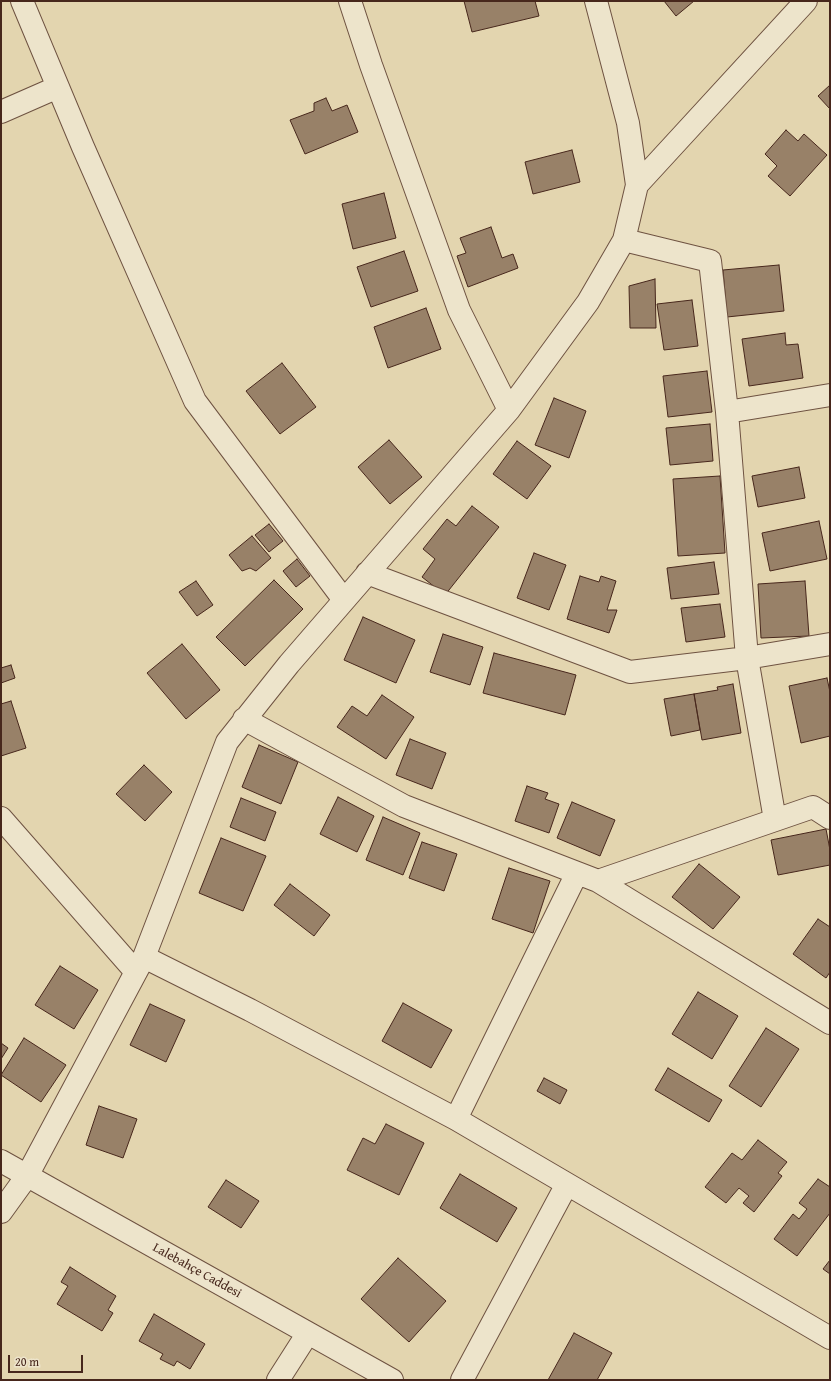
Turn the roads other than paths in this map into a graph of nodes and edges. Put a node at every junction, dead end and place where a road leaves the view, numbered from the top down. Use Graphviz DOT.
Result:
graph roads {
  1 [pos="22,1"];
  2 [pos="350,1"];
  3 [pos="596,1"];
  4 [pos="806,1"];
  5 [pos="58,87"];
  6 [pos="1,112"];
  7 [pos="637,185"];
  8 [pos="624,240"];
  9 [pos="830,395"];
  10 [pos="508,410"];
  11 [pos="727,412"];
  12 [pos="367,573"];
  13 [pos="344,600"];
  14 [pos="830,644"];
  15 [pos="746,658"];
  16 [pos="244,719"];
  17 [pos="1,818"];
  18 [pos="830,818"];
  19 [pos="775,820"];
  20 [pos="577,873"];
  21 [pos="598,881"];
  22 [pos="140,965"];
  23 [pos="830,1023"];
  24 [pos="456,1119"];
  25 [pos="1,1161"];
  26 [pos="27,1176"];
  27 [pos="567,1184"];
  28 [pos="1,1212"];
  29 [pos="308,1333"];
  30 [pos="830,1338"];
  31 [pos="278,1380"];
  32 [pos="392,1380"];
  33 [pos="462,1380"];
  1 -- 5 [label="street"];
  2 -- 10 [label="street"];
  3 -- 7 [label="street"];
  4 -- 7 [label="street"];
  5 -- 6 [label="street"];
  5 -- 13 [label="street"];
  7 -- 8 [label="street"];
  8 -- 10 [label="street"];
  8 -- 11 [label="street"];
  9 -- 11 [label="street"];
  10 -- 12 [label="street"];
  11 -- 15 [label="street"];
  12 -- 13 [label="street"];
  12 -- 15 [label="street"];
  13 -- 16 [label="street"];
  14 -- 15 [label="street"];
  15 -- 19 [label="street"];
  16 -- 20 [label="street"];
  16 -- 22 [label="street"];
  17 -- 22 [label="street"];
  18 -- 19 [label="street"];
  19 -- 21 [label="street"];
  20 -- 21 [label="street"];
  20 -- 24 [label="street"];
  21 -- 23 [label="street"];
  22 -- 24 [label="street"];
  22 -- 26 [label="street"];
  24 -- 27 [label="street"];
  25 -- 26 [label="street, Lalebahçe Caddesi"];
  26 -- 28 [label="street"];
  26 -- 29 [label="street, Lalebahçe Caddesi"];
  27 -- 30 [label="street"];
  27 -- 33 [label="street"];
  29 -- 31 [label="street"];
  29 -- 32 [label="street, Lalebahçe Caddesi"];
}
